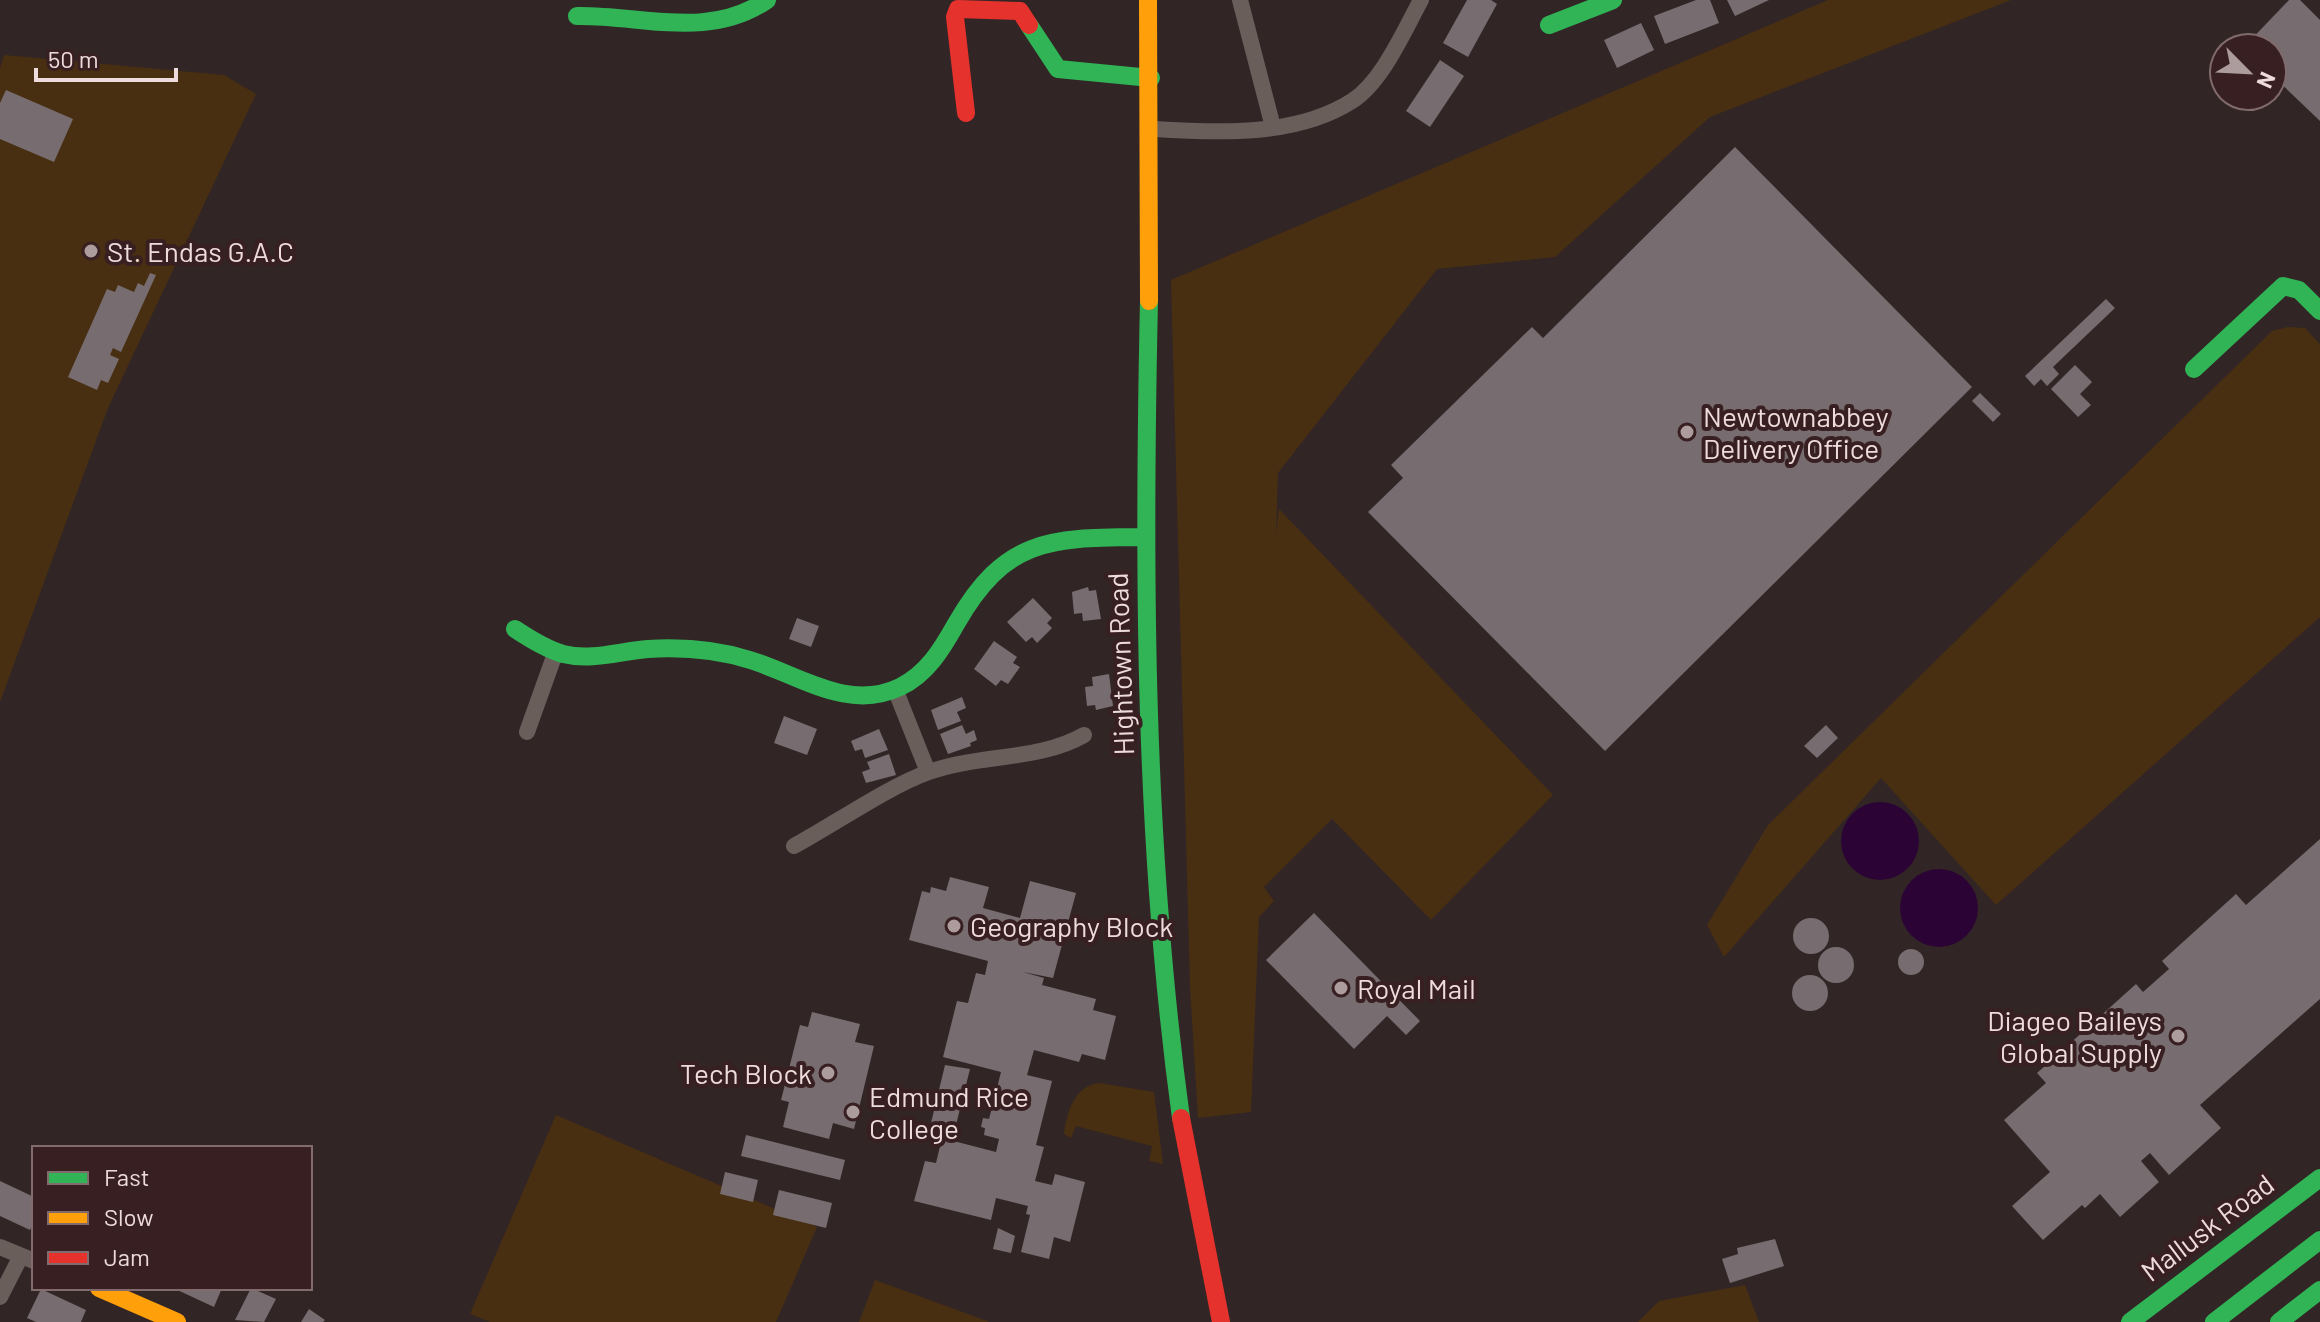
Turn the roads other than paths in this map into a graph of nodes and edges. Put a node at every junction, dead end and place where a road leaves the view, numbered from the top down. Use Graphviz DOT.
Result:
graph roads {
  1 [pos="767,0"];
  2 [pos="1148,0"];
  3 [pos="1240,0"];
  4 [pos="1421,0"];
  5 [pos="1613,0"];
  6 [pos="577,16"];
  7 [pos="1549,25"];
  8 [pos="1151,78"];
  9 [pos="966,113"];
  10 [pos="1273,127"];
  11 [pos="1154,129"];
  12 [pos="2320,311"];
  13 [pos="2194,369"];
  14 [pos="1145,537"];
  15 [pos="515,629"];
  16 [pos="556,651"];
  17 [pos="895,689"];
  18 [pos="527,732"];
  19 [pos="1084,735"];
  20 [pos="928,772"];
  21 [pos="794,846"];
  22 [pos="2320,1178"];
  23 [pos="2320,1240"];
  24 [pos="0,1247"];
  25 [pos="28,1259"];
  26 [pos="104,1290"];
  27 [pos="2320,1290"];
  28 [pos="0,1297"];
  29 [pos="176,1322"];
  30 [pos="1221,1322"];
  31 [pos="2130,1322"];
  32 [pos="2214,1322"];
  33 [pos="2279,1322"];
  1 -- 6 [label="main road"];
  2 -- 8 [label="main road, Hightown Road"];
  3 -- 10 [label="street"];
  4 -- 10 [label="street"];
  5 -- 7 [label="main road"];
  8 -- 9 [label="main road"];
  8 -- 11 [label="main road, Hightown Road"];
  10 -- 11 [label="street"];
  11 -- 14 [label="main road, Hightown Road"];
  12 -- 13 [label="main road"];
  14 -- 17 [label="main road"];
  14 -- 30 [label="main road, Hightown Road"];
  15 -- 16 [label="main road"];
  16 -- 17 [label="main road"];
  16 -- 18 [label="street"];
  17 -- 20 [label="street"];
  19 -- 20 [label="street"];
  20 -- 21 [label="street"];
  22 -- 31 [label="main road, Mallusk Road"];
  23 -- 32 [label="main road"];
  24 -- 25 [label="street"];
  25 -- 28 [label="street"];
  26 -- 29 [label="main road"];
  27 -- 33 [label="main road"];
}
